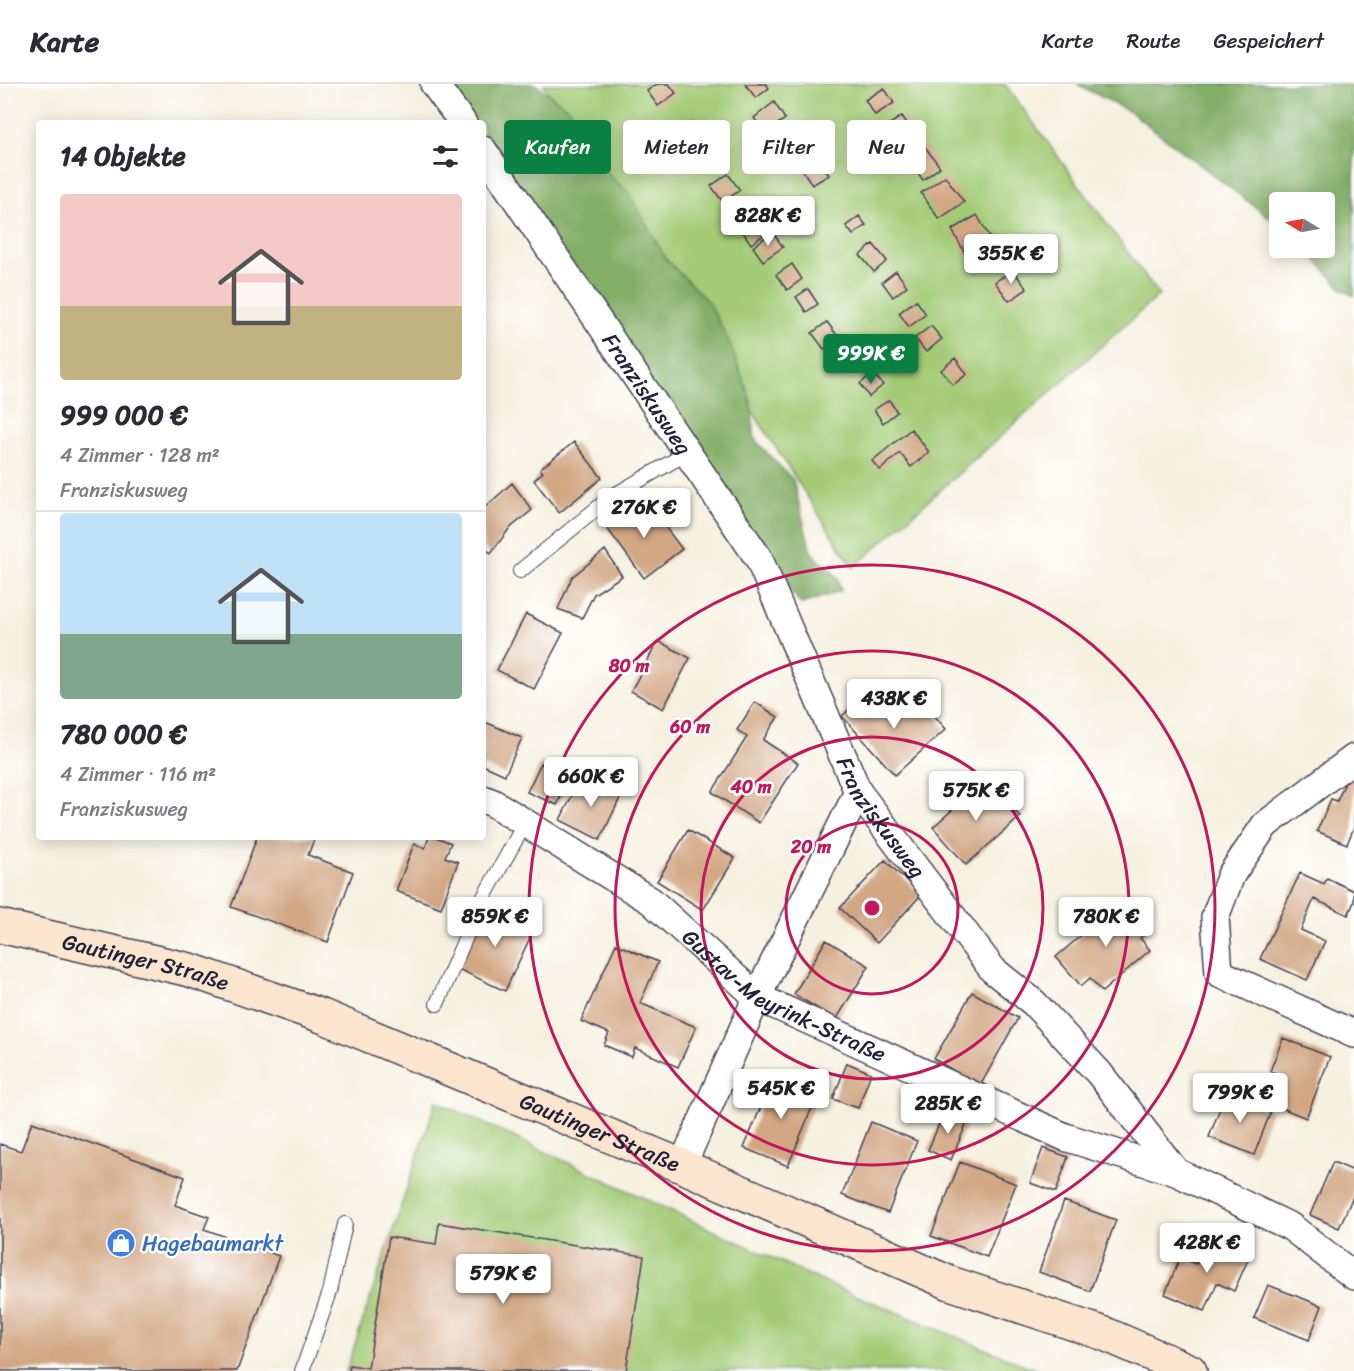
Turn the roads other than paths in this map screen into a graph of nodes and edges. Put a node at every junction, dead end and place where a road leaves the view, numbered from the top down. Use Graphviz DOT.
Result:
graph roads {
  1 [pos="434,84"];
  2 [pos="461,120"];
  3 [pos="486,154"];
  4 [pos="687,453"];
  5 [pos="520,571"];
  6 [pos="1354,758"];
  7 [pos="858,792"];
  8 [pos="486,801"];
  9 [pos="525,823"];
  10 [pos="0,926"];
  11 [pos="757,997"];
  12 [pos="437,1004"];
  13 [pos="1354,1034"];
  14 [pos="682,1166"];
  15 [pos="1176,1172"];
  16 [pos="345,1224"];
  17 [pos="1354,1276"];
  18 [pos="302,1371"];
  19 [pos="1190,1371"];
  1 -- 2 [label="street"];
  3 -- 4 [label="street, Franziskusweg"];
  4 -- 5 [label="lane"];
  4 -- 7 [label="street, Franziskusweg"];
  6 -- 13 [label="street"];
  7 -- 11 [label="street"];
  7 -- 15 [label="street, Franziskusweg"];
  8 -- 9 [label="street, Gustav-Meyrink-Straße"];
  9 -- 11 [label="street, Gustav-Meyrink-Straße"];
  9 -- 12 [label="lane"];
  10 -- 14 [label="main road, Gautinger Straße"];
  11 -- 14 [label="street"];
  11 -- 15 [label="street, Gustav-Meyrink-Straße"];
  14 -- 19 [label="main road, Gautinger Straße"];
  15 -- 17 [label="street, Franziskusweg"];
  16 -- 18 [label="lane"];
}
